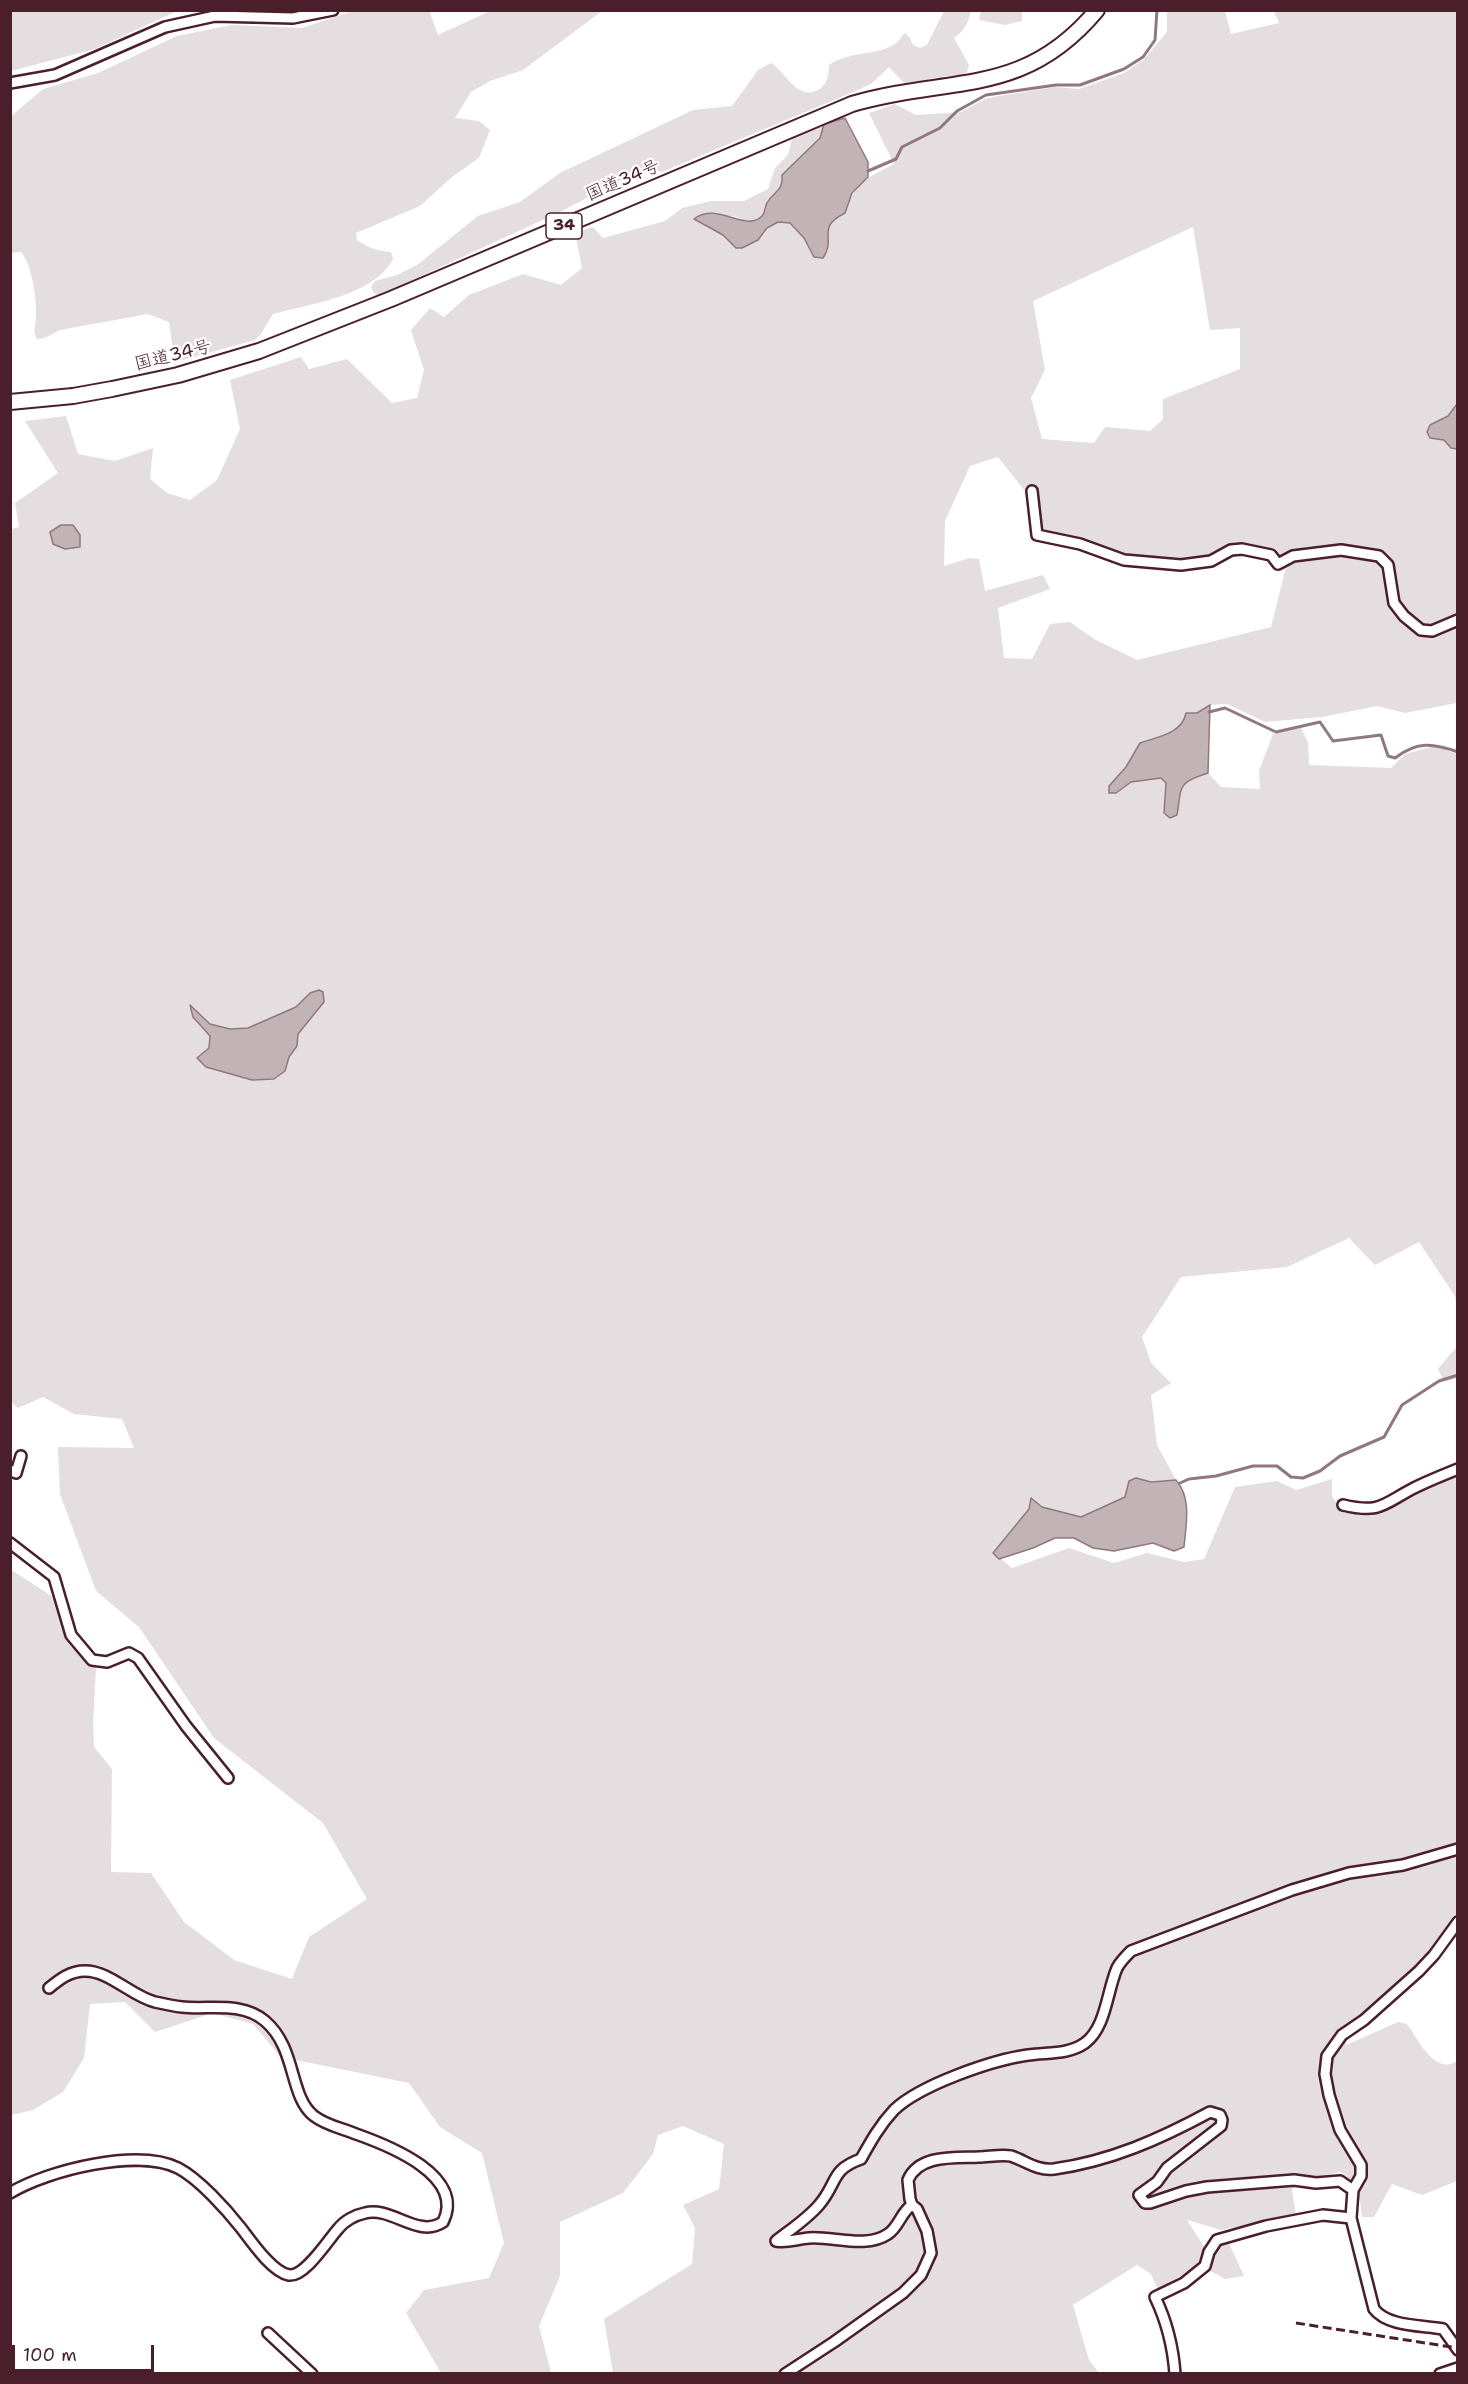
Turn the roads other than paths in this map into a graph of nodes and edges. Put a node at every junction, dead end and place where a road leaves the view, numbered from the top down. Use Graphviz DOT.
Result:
graph roads {
  1 [pos="333,10"];
  2 [pos="1097,10"];
  3 [pos="10,83"];
  4 [pos="10,402"];
  5 [pos="1032,491"];
  6 [pos="1458,620"];
  7 [pos="21,1456"];
  8 [pos="1458,1469"];
  9 [pos="10,1470"];
  10 [pos="1343,1505"];
  11 [pos="10,1543"];
  12 [pos="228,1778"];
  13 [pos="1458,1849"];
  14 [pos="1458,1922"];
  15 [pos="49,1988"];
  16 [pos="1353,2190"];
  17 [pos="10,2193"];
  18 [pos="912,2205"];
  19 [pos="1351,2218"];
  20 [pos="268,2333"];
  21 [pos="1458,2349"];
  22 [pos="1458,2368"];
  23 [pos="312,2373"];
  24 [pos="784,2373"];
  25 [pos="1175,2373"];
  26 [pos="1440,2373"];
  1 -- 3 [label="street"];
  2 -- 4 [label="highway, 国道34号 / 34"];
  5 -- 6 [label="street"];
  7 -- 9 [label="street"];
  8 -- 10 [label="street"];
  11 -- 12 [label="street"];
  13 -- 18 [label="street"];
  14 -- 16 [label="street"];
  15 -- 17 [label="street"];
  16 -- 18 [label="street"];
  16 -- 19 [label="street"];
  18 -- 24 [label="street"];
  19 -- 21 [label="street"];
  19 -- 25 [label="street"];
  20 -- 23 [label="street"];
  22 -- 26 [label="street"];
}
